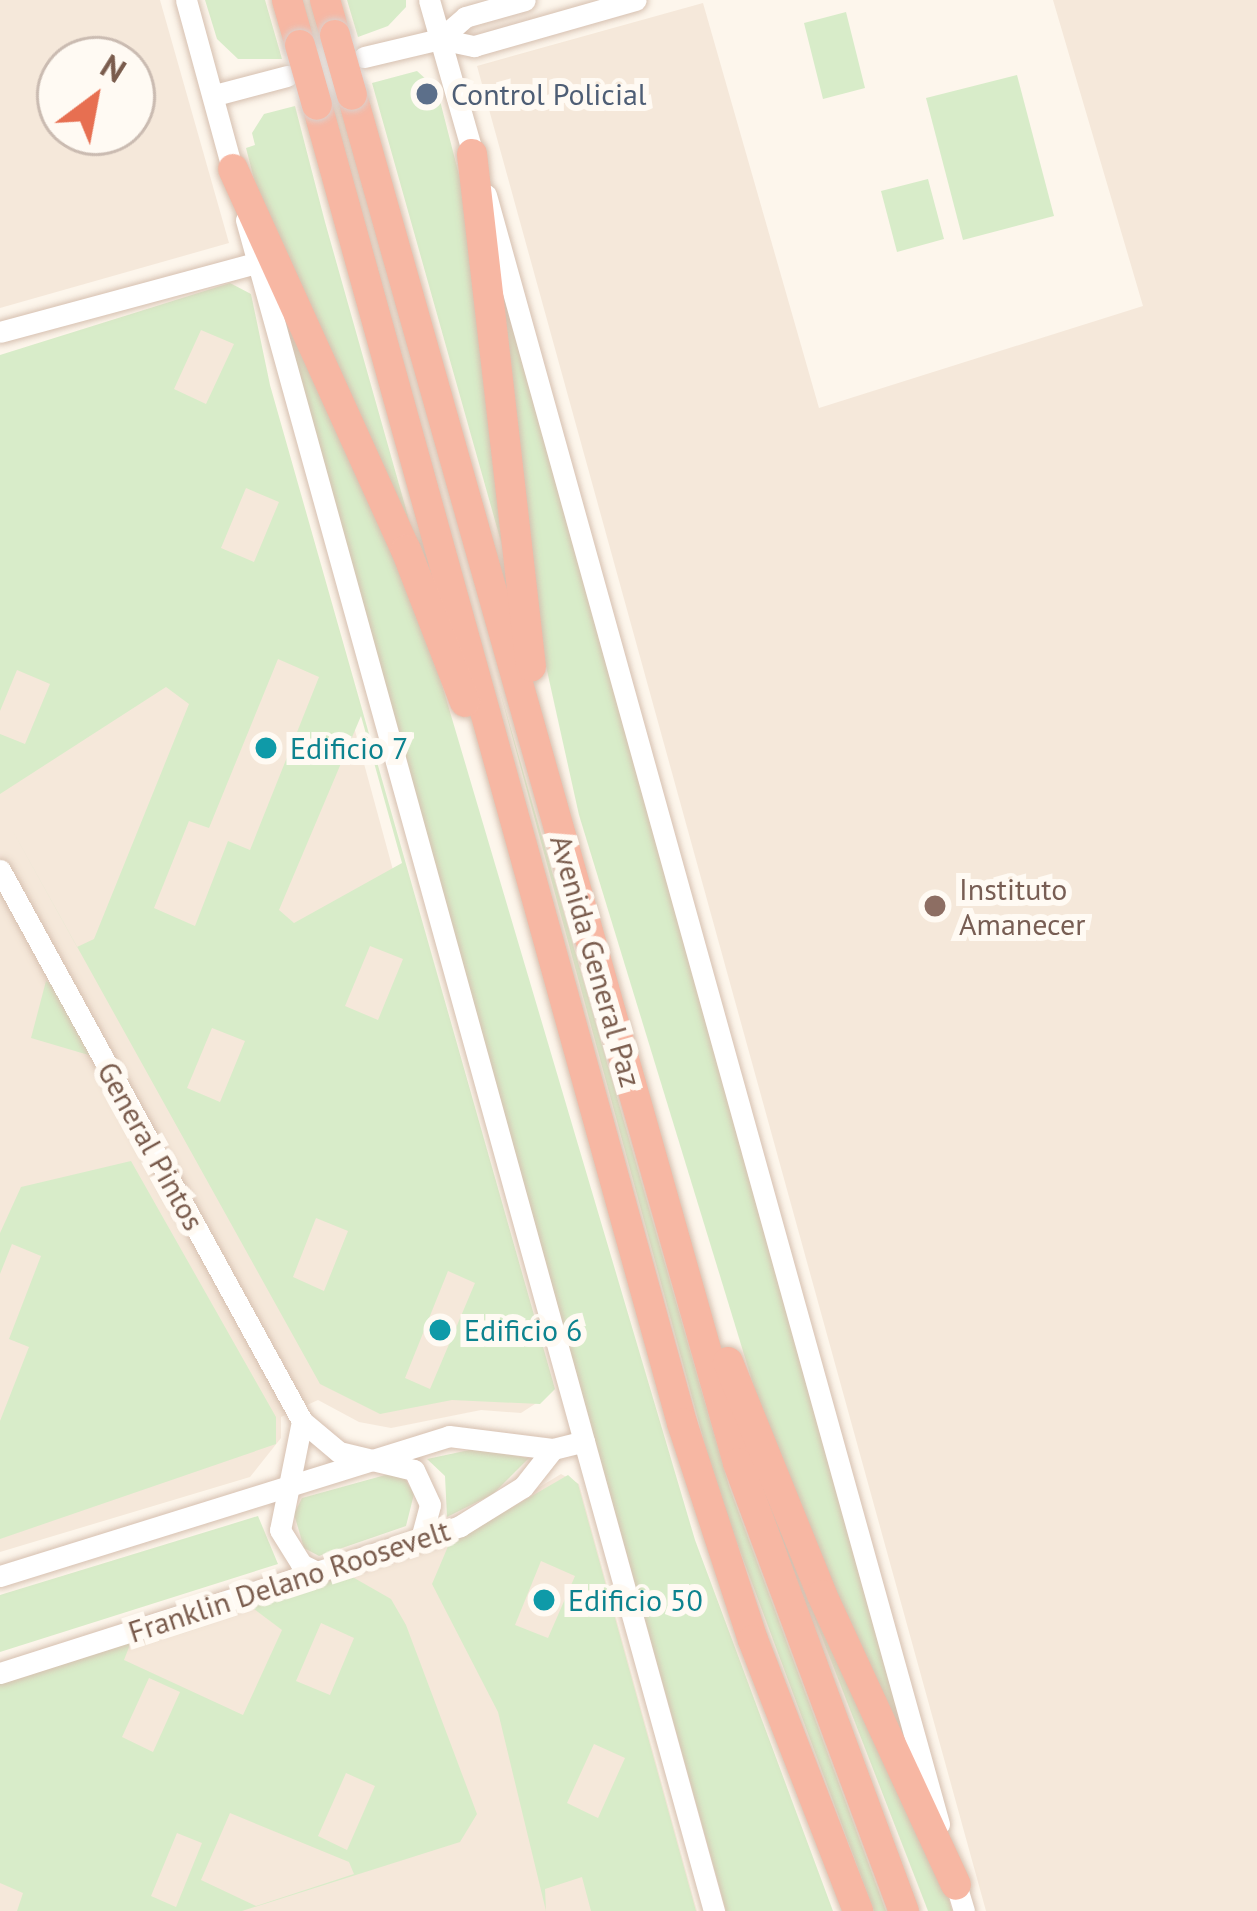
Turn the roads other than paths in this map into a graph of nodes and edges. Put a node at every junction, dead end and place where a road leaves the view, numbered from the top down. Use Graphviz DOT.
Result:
graph roads {
  1 [pos="186,0"];
  2 [pos="287,0"];
  3 [pos="325,0"];
  4 [pos="429,0"];
  5 [pos="525,0"];
  6 [pos="636,0"];
  7 [pos="440,39"];
  8 [pos="364,57"];
  9 [pos="287,76"];
  10 [pos="215,95"];
  11 [pos="472,154"];
  12 [pos="232,169"];
  13 [pos="254,262"];
  14 [pos="0,332"];
  15 [pos="565,850"];
  16 [pos="525,854"];
  17 [pos="0,870"];
  18 [pos="662,1190"];
  19 [pos="302,1421"];
  20 [pos="584,1442"];
  21 [pos="554,1449"];
  22 [pos="383,1459"];
  23 [pos="282,1490"];
  24 [pos="421,1538"];
  25 [pos="319,1574"];
  26 [pos="0,1576"];
  27 [pos="0,1673"];
  28 [pos="960,1898"];
  29 [pos="714,1911"];
  30 [pos="858,1911"];
  31 [pos="904,1911"];
  1 -- 10 [label="street"];
  2 -- 16 [label="highway, Avenida General Paz, bridge"];
  3 -- 15 [label="highway, Avenida General Paz, bridge"];
  4 -- 7 [label="street"];
  5 -- 7 [label="street"];
  6 -- 7 [label="street"];
  7 -- 8 [label="street"];
  7 -- 11 [label="street"];
  9 -- 10 [label="street"];
  10 -- 12 [label="street"];
  11 -- 15 [label="highway"];
  11 -- 28 [label="street"];
  12 -- 13 [label="street"];
  12 -- 16 [label="highway"];
  13 -- 14 [label="street"];
  13 -- 20 [label="street"];
  15 -- 18 [label="highway, Avenida General Paz"];
  16 -- 30 [label="highway, Avenida General Paz"];
  17 -- 19 [label="street, General Pintos"];
  18 -- 28 [label="highway"];
  18 -- 31 [label="highway, Avenida General Paz"];
  19 -- 22 [label="street, General Pintos"];
  19 -- 23 [label="street"];
  20 -- 21 [label="street"];
  20 -- 29 [label="street"];
  21 -- 22 [label="street"];
  21 -- 24 [label="street, Franklin Delano Roosevelt"];
  22 -- 23 [label="street"];
  22 -- 24 [label="street, General Pintos"];
  23 -- 25 [label="street"];
  23 -- 26 [label="street"];
  24 -- 25 [label="street, Franklin Delano Roosevelt"];
  25 -- 27 [label="street, Franklin Delano Roosevelt"];
}
